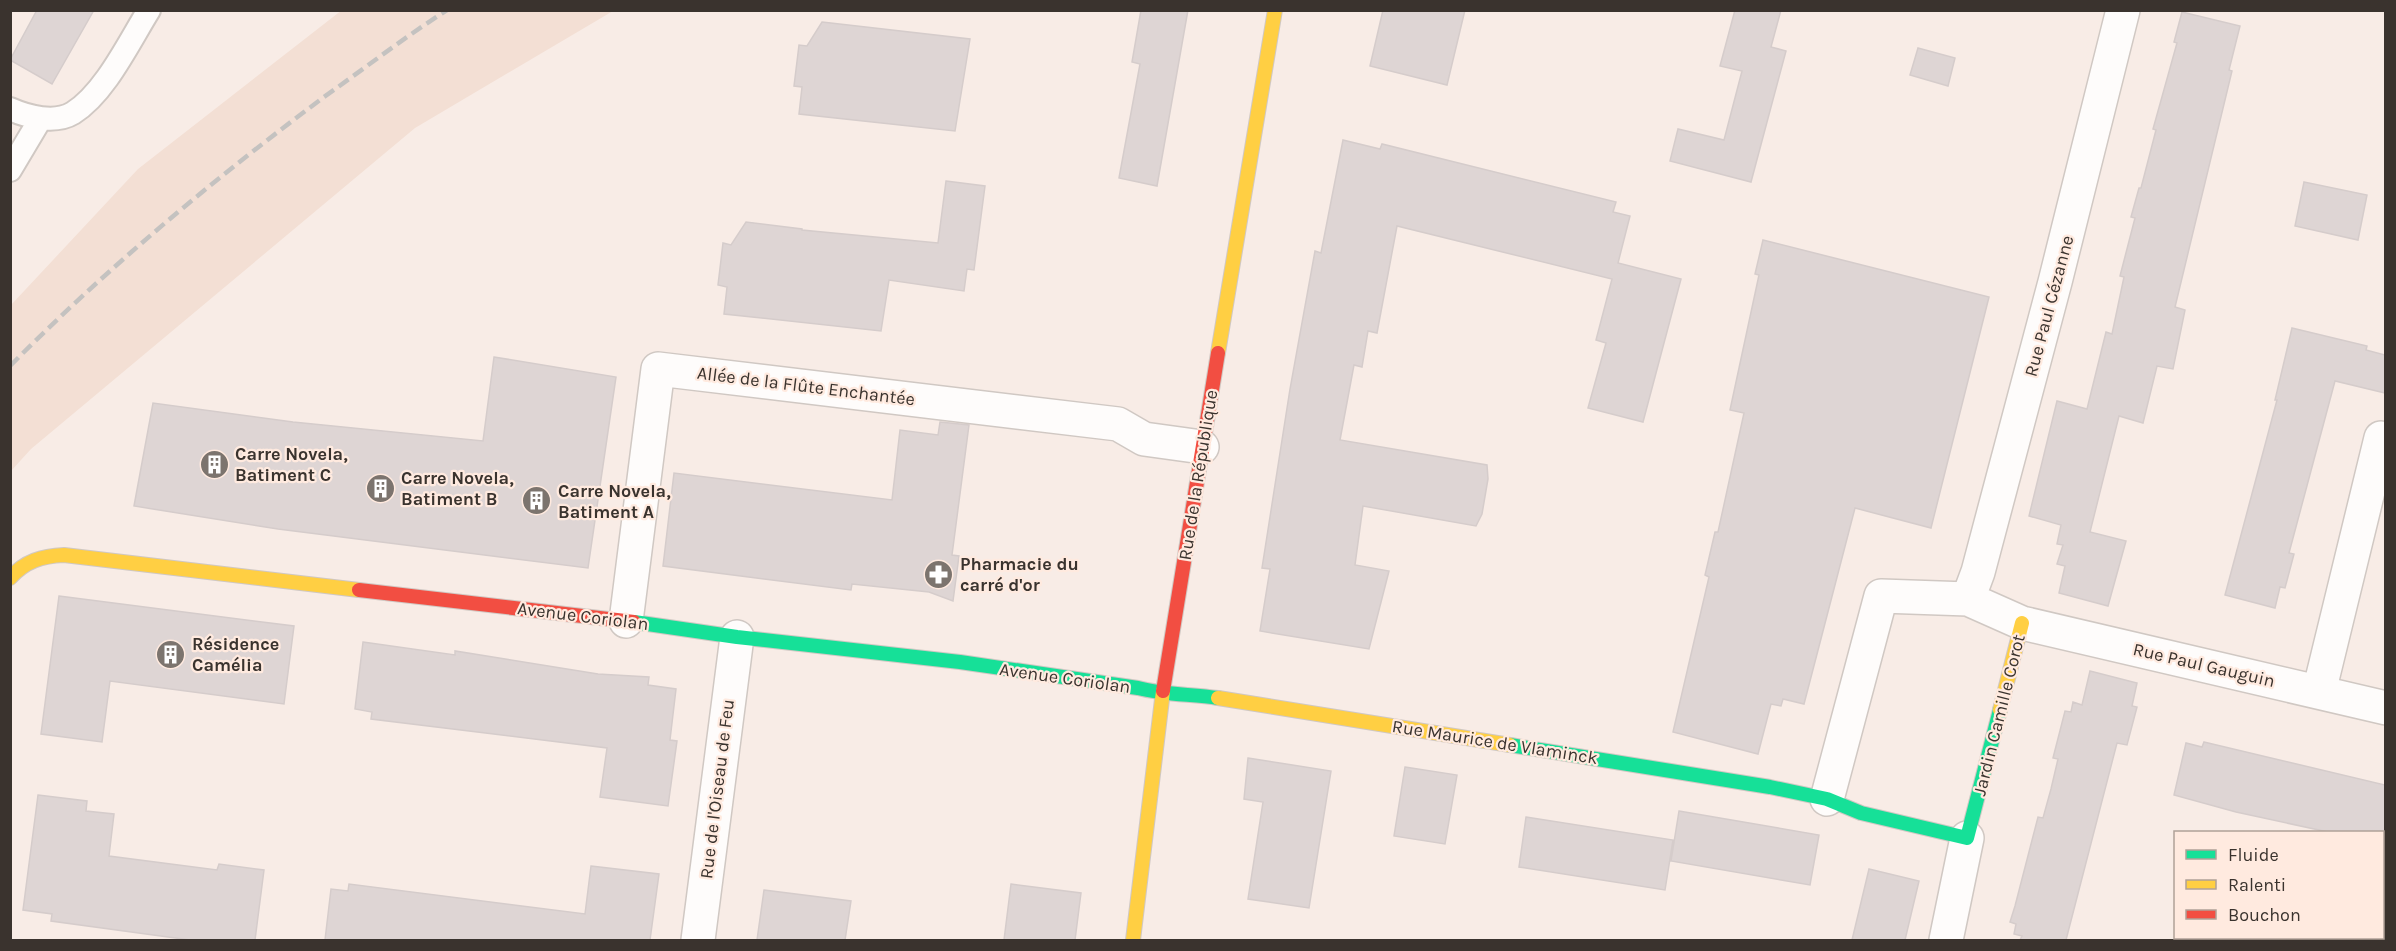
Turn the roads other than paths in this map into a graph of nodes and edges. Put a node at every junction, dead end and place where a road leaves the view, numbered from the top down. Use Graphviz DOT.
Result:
graph roads {
  1 [pos="149,10"];
  2 [pos="1275,10"];
  3 [pos="2122,10"];
  4 [pos="10,109"];
  5 [pos="41,118"];
  6 [pos="10,170"];
  7 [pos="2381,438"];
  8 [pos="1202,447"];
  9 [pos="10,578"];
  10 [pos="1968,599"];
  11 [pos="626,621"];
  12 [pos="2022,622"];
  13 [pos="737,637"];
  14 [pos="2319,692"];
  15 [pos="1162,694"];
  16 [pos="2385,708"];
  17 [pos="1827,799"];
  18 [pos="1967,838"];
  19 [pos="698,940"];
  20 [pos="1134,940"];
  21 [pos="1946,940"];
  1 -- 5 [label="lane"];
  2 -- 8 [label="street, Rue de la République"];
  3 -- 10 [label="street, Rue Paul Cézanne"];
  4 -- 5 [label="lane"];
  5 -- 6 [label="lane"];
  7 -- 14 [label="street"];
  8 -- 11 [label="street, Allée de la Flûte Enchantée"];
  8 -- 15 [label="street, Rue de la République"];
  9 -- 11 [label="street, Avenue Coriolan"];
  10 -- 12 [label="street, Jardin Camille Corot"];
  10 -- 17 [label="street, Jardin Camille Corot"];
  11 -- 13 [label="street, Avenue Coriolan"];
  12 -- 14 [label="street, Rue Paul Gauguin"];
  12 -- 18 [label="street, Jardin Camille Corot"];
  13 -- 15 [label="street, Avenue Coriolan"];
  13 -- 19 [label="street, Rue de l'Oiseau de Feu"];
  14 -- 16 [label="street, Rue Paul Gauguin"];
  15 -- 17 [label="street, Rue Maurice de Vlaminck"];
  15 -- 20 [label="street, Rue de la République"];
  17 -- 18 [label="street"];
  18 -- 21 [label="street"];
}
